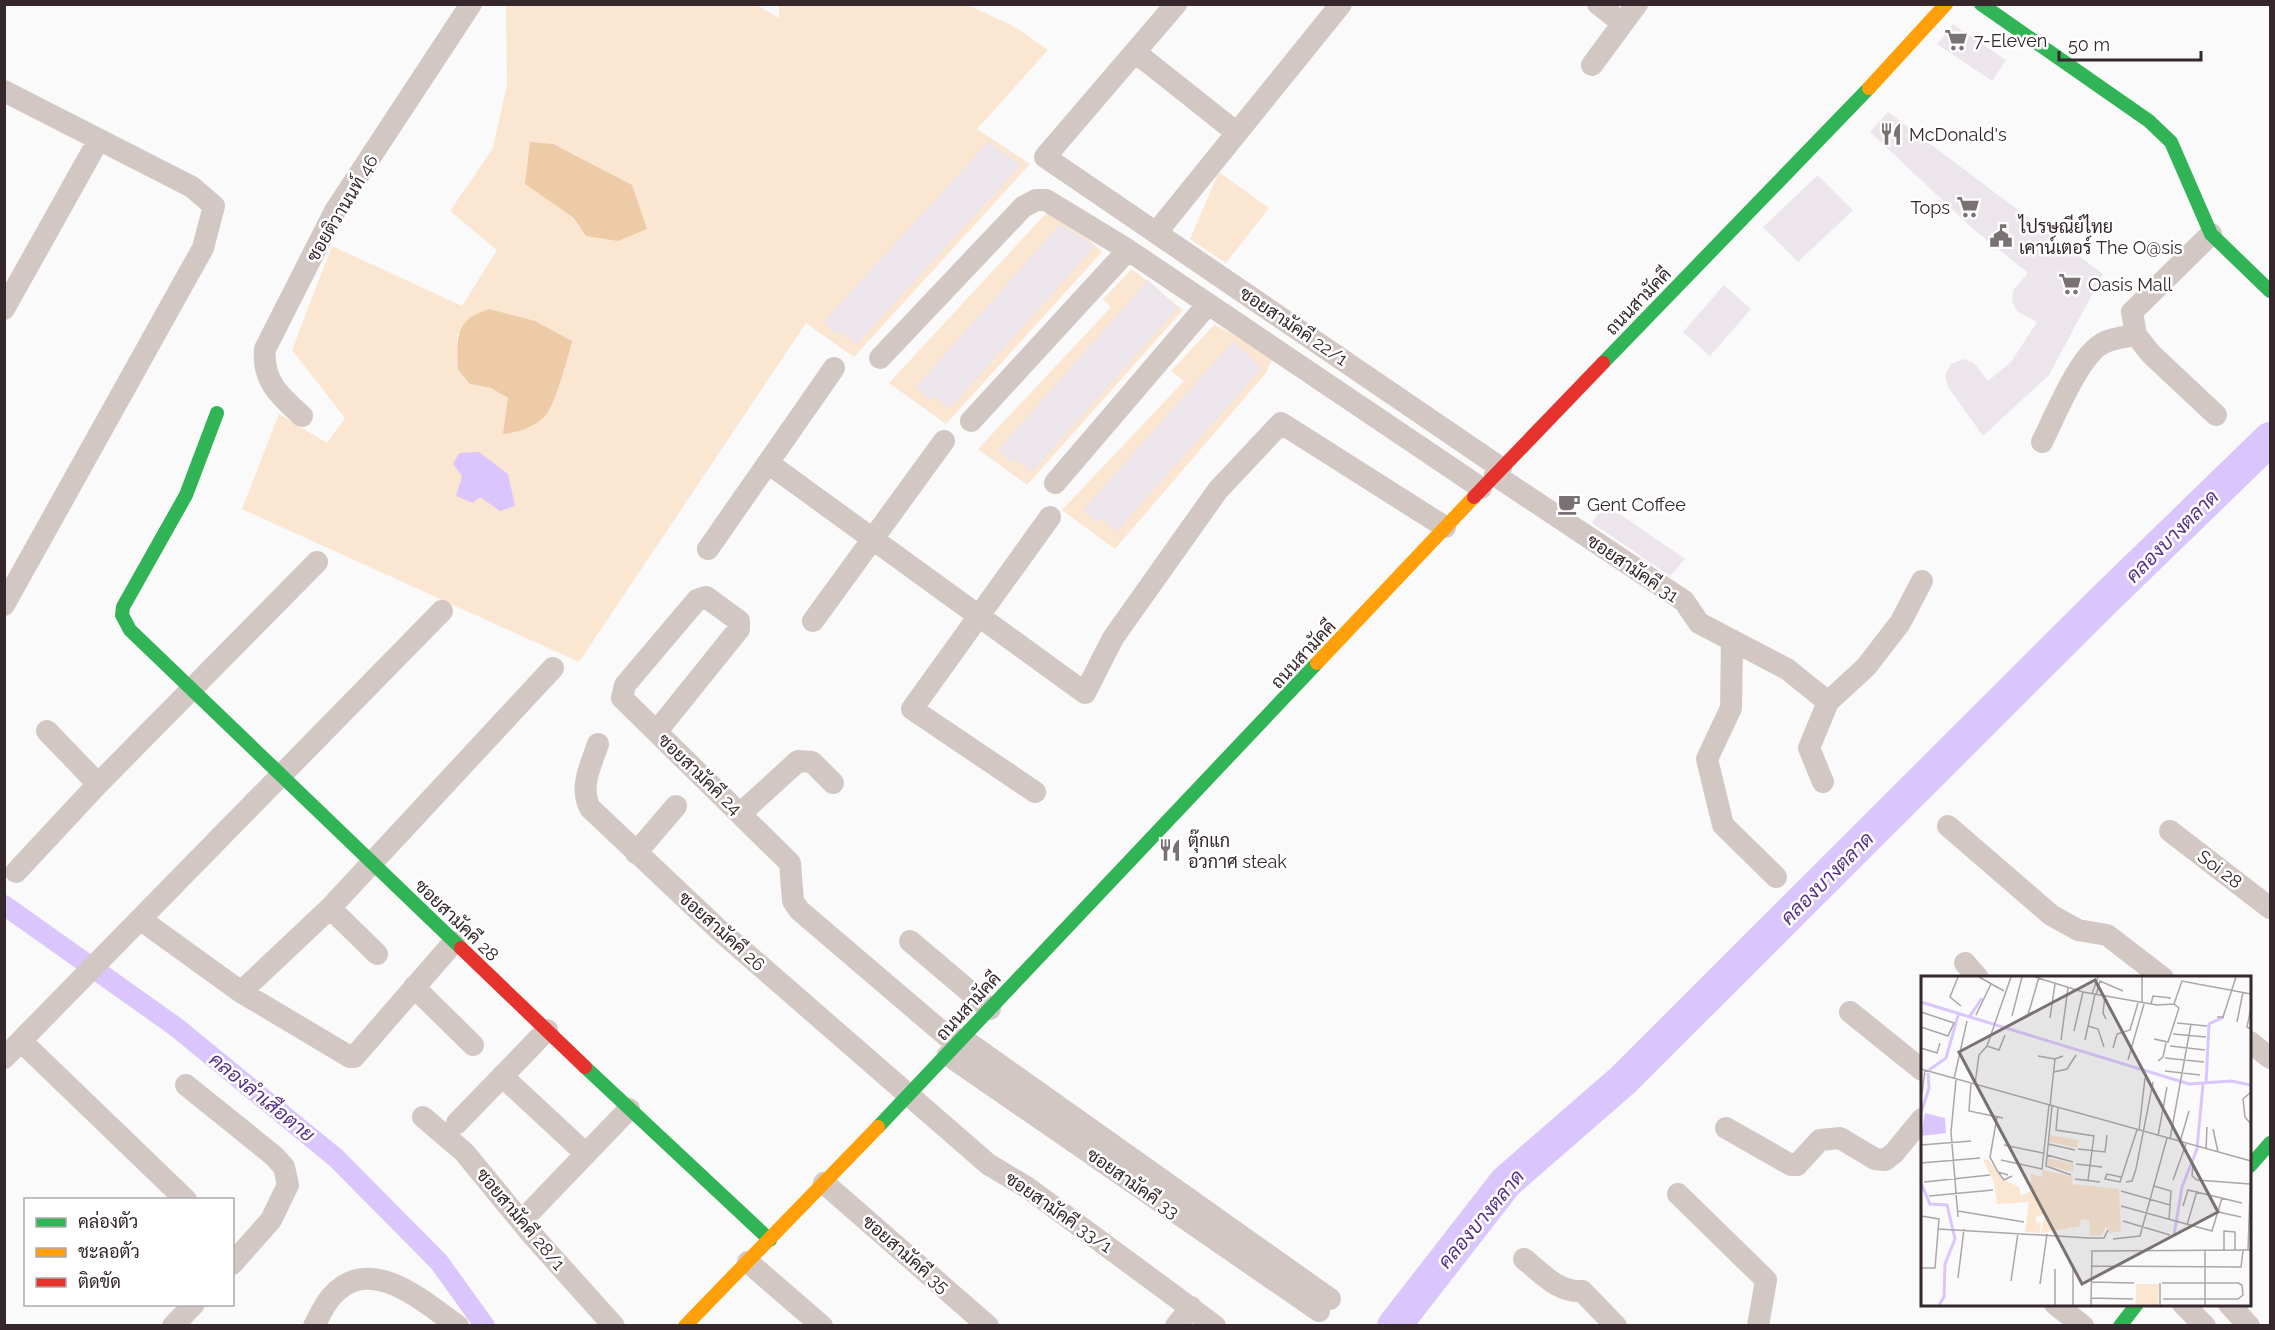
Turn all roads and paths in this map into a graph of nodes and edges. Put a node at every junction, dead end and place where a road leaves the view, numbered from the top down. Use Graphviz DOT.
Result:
graph roads {
  1 [pos="471,4"];
  2 [pos="1176,4"];
  3 [pos="1341,4"];
  4 [pos="1598,4"];
  5 [pos="1637,4"];
  6 [pos="1946,4"];
  7 [pos="1981,4"];
  8 [pos="1622,23"];
  9 [pos="1135,52"];
  10 [pos="1592,65"];
  11 [pos="4,91"];
  12 [pos="1237,133"];
  13 [pos="98,141"];
  14 [pos="1156,233"];
  15 [pos="2211,234"];
  16 [pos="1128,250"];
  17 [pos="2271,291"];
  18 [pos="1208,304"];
  19 [pos="4,309"];
  20 [pos="2136,335"];
  21 [pos="880,358"];
  22 [pos="834,368"];
  23 [pos="217,413"];
  24 [pos="2216,415"];
  25 [pos="302,416"];
  26 [pos="970,421"];
  27 [pos="944,441"];
  28 [pos="2042,442"];
  29 [pos="768,463"];
  30 [pos="1493,477"];
  31 [pos="1054,483"];
  32 [pos="1050,517"];
  33 [pos="1445,527"];
  34 [pos="873,539"];
  35 [pos="708,549"];
  36 [pos="317,562"];
  37 [pos="1922,581"];
  38 [pos="4,605"];
  39 [pos="442,611"];
  40 [pos="979,616"];
  41 [pos="813,621"];
  42 [pos="1732,640"];
  43 [pos="553,668"];
  44 [pos="190,689"];
  45 [pos="1828,702"];
  46 [pos="47,731"];
  47 [pos="657,731"];
  48 [pos="598,744"];
  49 [pos="281,776"];
  50 [pos="1822,782"];
  51 [pos="833,783"];
  52 [pos="98,784"];
  53 [pos="1035,792"];
  54 [pos="676,806"];
  55 [pos="741,813"];
  56 [pos="1948,826"];
  57 [pos="2170,831"];
  58 [pos="636,853"];
  59 [pos="372,863"];
  60 [pos="16,872"];
  61 [pos="1776,877"];
  62 [pos="330,908"];
  63 [pos="2271,908"];
  64 [pos="140,919"];
  65 [pos="454,942"];
  66 [pos="910,942"];
  67 [pos="377,954"];
  68 [pos="2160,976"];
  69 [pos="414,987"];
  70 [pos="241,992"];
  71 [pos="990,1010"];
  72 [pos="1850,1012"];
  73 [pos="547,1030"];
  74 [pos="21,1041"];
  75 [pos="2251,1043"];
  76 [pos="473,1044"];
  77 [pos="956,1046"];
  78 [pos="4,1058"];
  79 [pos="2271,1058"];
  80 [pos="1921,1068"];
  81 [pos="502,1076"];
  82 [pos="186,1084"];
  83 [pos="909,1093"];
  84 [pos="629,1109"];
  85 [pos="423,1117"];
  86 [pos="1921,1121"];
  87 [pos="457,1123"];
  88 [pos="1726,1128"];
  89 [pos="2271,1143"];
  90 [pos="586,1154"];
  91 [pos="2251,1165"];
  92 [pos="824,1183"];
  93 [pos="1678,1194"];
  94 [pos="184,1198"];
  95 [pos="531,1210"];
  96 [pos="770,1240"];
  97 [pos="236,1254"];
  98 [pos="1524,1259"];
  99 [pos="748,1262"];
  100 [pos="1324,1305"];
  101 [pos="193,1306"];
  102 [pos="2056,1306"];
  103 [pos="2136,1306"];
  104 [pos="2184,1306"];
  105 [pos="2230,1306"];
  106 [pos="1191,1307"];
  107 [pos="690,1324"];
  108 [pos="173,1326"];
  109 [pos="314,1326"];
  110 [pos="458,1326"];
  111 [pos="614,1326"];
  112 [pos="822,1326"];
  113 [pos="988,1326"];
  114 [pos="1176,1326"];
  115 [pos="1215,1326"];
  116 [pos="1616,1326"];
  117 [pos="1758,1326"];
  118 [pos="2083,1326"];
  119 [pos="2120,1326"];
  120 [pos="2205,1326"];
  121 [pos="2249,1326"];
  1 -- 25 [label="street, ซอยติวานนท์ 46"];
  2 -- 9 [label="street"];
  3 -- 12 [label="street"];
  4 -- 8 [label="street"];
  5 -- 8 [label="street"];
  6 -- 30 [label="main road, ถนนสามัคคี"];
  7 -- 15 [label="main road"];
  8 -- 10 [label="street"];
  9 -- 12 [label="street"];
  9 -- 14 [label="street, ซอยสามัคคี 22/1"];
  11 -- 13 [label="street"];
  12 -- 14 [label="street"];
  13 -- 19 [label="street"];
  13 -- 38 [label="street"];
  14 -- 30 [label="street, ซอยสามัคคี 22/1"];
  15 -- 17 [label="main road"];
  15 -- 20 [label="street"];
  16 -- 18 [label="street"];
  16 -- 21 [label="street"];
  16 -- 26 [label="street"];
  18 -- 30 [label="street"];
  18 -- 31 [label="street"];
  20 -- 24 [label="street"];
  20 -- 28 [label="street"];
  22 -- 29 [label="street"];
  23 -- 44 [label="main road, ซอยสามัคคี 28"];
  27 -- 34 [label="street"];
  29 -- 34 [label="street"];
  29 -- 35 [label="street"];
  30 -- 33 [label="main road, ถนนสามัคคี"];
  30 -- 42 [label="street, ซอยสามัคคี 31"];
  32 -- 40 [label="street"];
  33 -- 40 [label="street"];
  33 -- 71 [label="main road, ถนนสามัคคี"];
  34 -- 40 [label="street"];
  34 -- 41 [label="street"];
  36 -- 44 [label="street"];
  37 -- 45 [label="street"];
  39 -- 49 [label="street"];
  40 -- 53 [label="street"];
  42 -- 45 [label="street, ซอยสามัคคี 31"];
  42 -- 61 [label="street"];
  43 -- 59 [label="street"];
  44 -- 49 [label="main road, ซอยสามัคคี 28"];
  44 -- 52 [label="street"];
  45 -- 50 [label="street"];
  46 -- 52 [label="street"];
  47 -- 47 [label="street, ซอยสามัคคี 24"];
  47 -- 55 [label="street, ซอยสามัคคี 24"];
  48 -- 58 [label="street, ซอยสามัคคี 26"];
  49 -- 59 [label="main road, ซอยสามัคคี 28"];
  49 -- 64 [label="street"];
  51 -- 55 [label="street"];
  52 -- 60 [label="street"];
  54 -- 58 [label="street"];
  55 -- 77 [label="street, ซอยสามัคคี 24"];
  56 -- 68 [label="street"];
  57 -- 63 [label="street, Soi 28"];
  58 -- 83 [label="street, ซอยสามัคคี 26"];
  59 -- 62 [label="street"];
  59 -- 65 [label="main road, ซอยสามัคคี 28"];
  62 -- 67 [label="street"];
  62 -- 70 [label="street"];
  64 -- 70 [label="street"];
  64 -- 74 [label="street"];
  65 -- 69 [label="street"];
  65 -- 73 [label="main road, ซอยสามัคคี 28"];
  66 -- 71 [label="street"];
  69 -- 70 [label="street"];
  69 -- 76 [label="street"];
  71 -- 77 [label="main road, ถนนสามัคคี"];
  72 -- 80 [label="street"];
  73 -- 81 [label="street"];
  73 -- 84 [label="main road, ซอยสามัคคี 28"];
  74 -- 78 [label="street"];
  74 -- 94 [label="street"];
  75 -- 79 [label="street"];
  77 -- 83 [label="main road, ถนนสามัคคี"];
  77 -- 100 [label="street, ซอยสามัคคี 24"];
  81 -- 87 [label="street"];
  81 -- 90 [label="street"];
  82 -- 97 [label="street"];
  83 -- 92 [label="main road, ถนนสามัคคี"];
  83 -- 106 [label="street, ซอยสามัคคี 33/1"];
  84 -- 90 [label="street"];
  84 -- 96 [label="main road, ซอยสามัคคี 28"];
  85 -- 111 [label="street, ซอยสามัคคี 28/1"];
  86 -- 88 [label="street"];
  89 -- 91 [label="main road"];
  90 -- 95 [label="street"];
  92 -- 96 [label="main road, ถนนสามัคคี"];
  92 -- 113 [label="street, ซอยสามัคคี 35"];
  93 -- 117 [label="street"];
  96 -- 99 [label="main road, ถนนสามัคคี"];
  98 -- 116 [label="street"];
  99 -- 107 [label="main road, ถนนสามัคคี"];
  99 -- 112 [label="street"];
  101 -- 108 [label="street"];
  102 -- 118 [label="street"];
  103 -- 119 [label="main road"];
  104 -- 120 [label="street"];
  105 -- 121 [label="street"];
  106 -- 114 [label="street"];
  106 -- 115 [label="street, ซอยสามัคคี 33/1"];
  109 -- 110 [label="street"];
}
